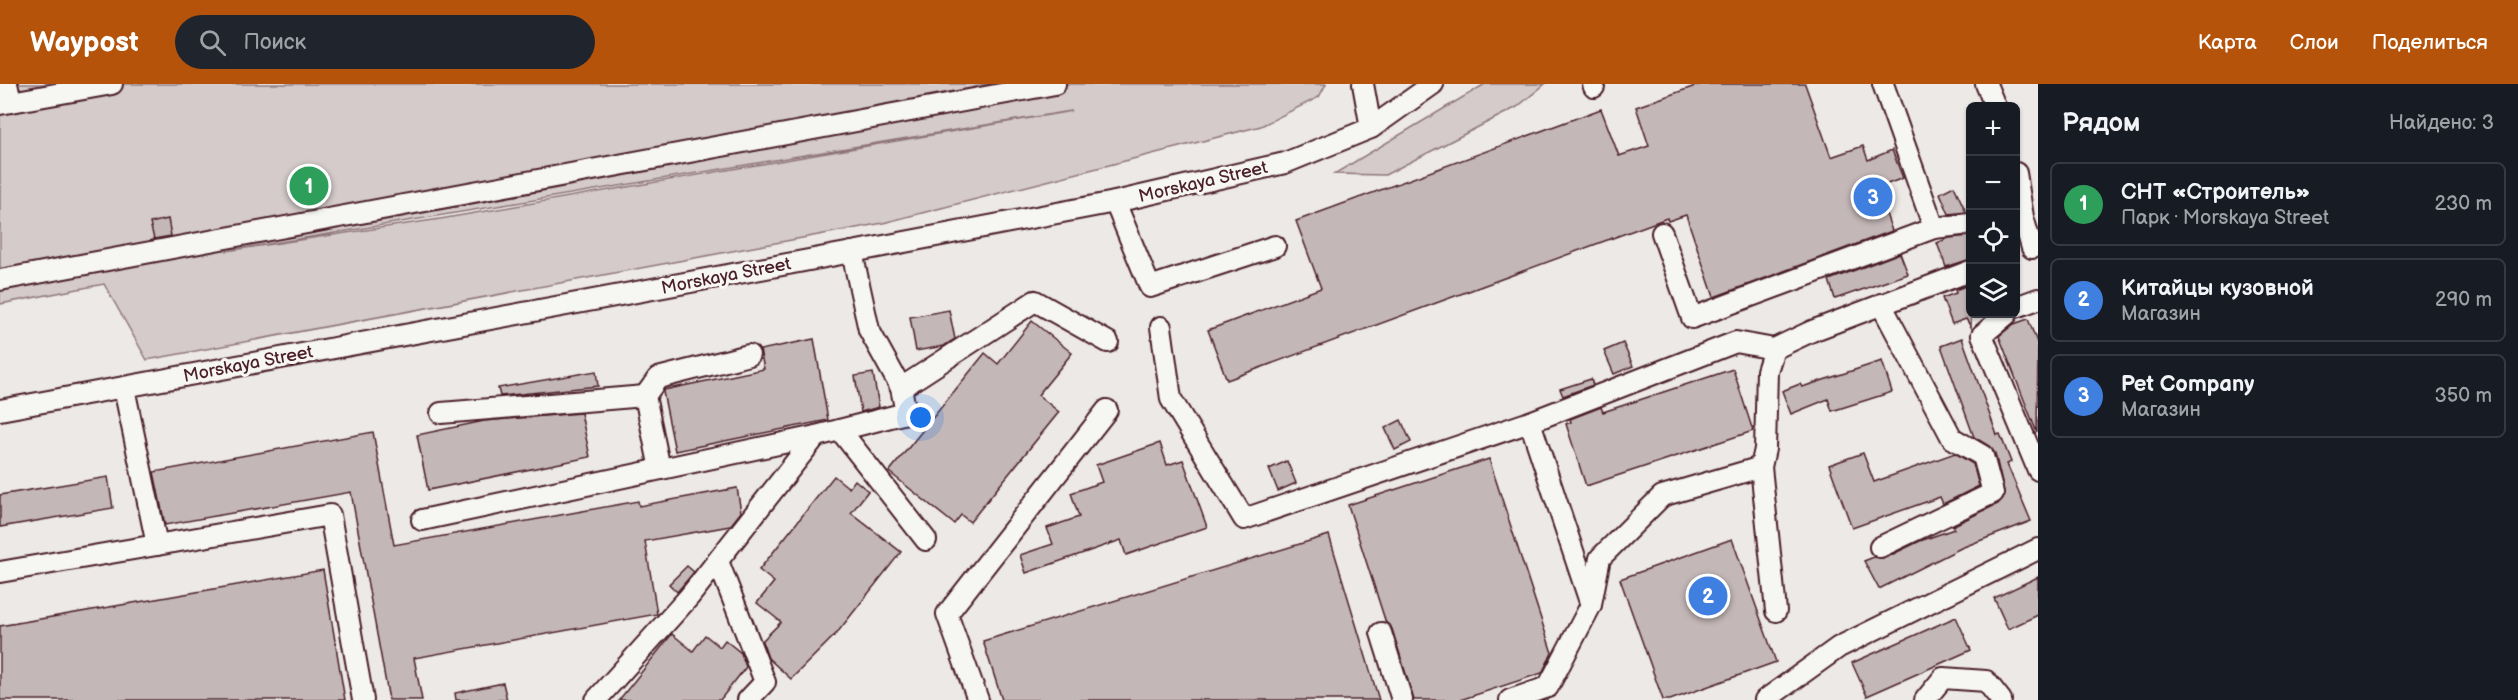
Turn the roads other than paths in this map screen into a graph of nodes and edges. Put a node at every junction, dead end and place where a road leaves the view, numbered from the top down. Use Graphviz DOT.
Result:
graph roads {
  1 [pos="112,84"];
  2 [pos="1055,84"];
  3 [pos="1364,84"];
  4 [pos="1432,84"];
  5 [pos="1883,84"];
  6 [pos="1986,84"];
  7 [pos="6,97"];
  8 [pos="1993,102"];
  9 [pos="1371,128"];
  10 [pos="1115,202"];
  11 [pos="2020,221"];
  12 [pos="1966,225"];
  13 [pos="1934,228"];
  14 [pos="1662,233"];
  15 [pos="1275,246"];
  16 [pos="2029,249"];
  17 [pos="852,252"];
  18 [pos="1966,273"];
  19 [pos="0,280"];
  20 [pos="2038,299"];
  21 [pos="1881,304"];
  22 [pos="2020,306"];
  23 [pos="2002,318"];
  24 [pos="1161,327"];
  25 [pos="1108,342"];
  26 [pos="1774,349"];
  27 [pos="749,355"];
  28 [pos="124,388"];
  29 [pos="901,388"];
  30 [pos="645,396"];
  31 [pos="1107,410"];
  32 [pos="0,411"];
  33 [pos="441,413"];
  34 [pos="1530,422"];
  35 [pos="840,430"];
  36 [pos="816,436"];
  37 [pos="1761,467"];
  38 [pos="660,469"];
  39 [pos="2038,470"];
  40 [pos="422,520"];
  41 [pos="926,540"];
  42 [pos="157,545"];
  43 [pos="1880,547"];
  44 [pos="2038,549"];
  45 [pos="718,561"];
  46 [pos="0,572"];
  47 [pos="1591,605"];
  48 [pos="1776,611"];
  49 [pos="1381,633"];
  50 [pos="363,700"];
  51 [pos="596,700"];
  52 [pos="748,700"];
  53 [pos="978,700"];
  54 [pos="1402,700"];
  55 [pos="1510,700"];
  56 [pos="1766,700"];
  57 [pos="1925,700"];
  58 [pos="2001,700"];
  1 -- 7 [label="street"];
  2 -- 19 [label="street"];
  3 -- 9 [label="street"];
  4 -- 9 [label="street, Morskaya Street"];
  5 -- 13 [label="street"];
  6 -- 8 [label="street"];
  9 -- 10 [label="street, Morskaya Street"];
  10 -- 15 [label="street"];
  10 -- 17 [label="street, Morskaya Street"];
  11 -- 16 [label="street"];
  12 -- 13 [label="street"];
  13 -- 14 [label="street"];
  17 -- 28 [label="street, Morskaya Street"];
  17 -- 29 [label="street"];
  18 -- 21 [label="street"];
  20 -- 22 [label="street"];
  21 -- 26 [label="street"];
  21 -- 43 [label="street"];
  23 -- 39 [label="street"];
  24 -- 34 [label="street"];
  25 -- 29 [label="street"];
  26 -- 34 [label="street"];
  26 -- 37 [label="street"];
  27 -- 30 [label="street"];
  28 -- 32 [label="street, Morskaya Street"];
  28 -- 42 [label="street"];
  29 -- 35 [label="street"];
  30 -- 33 [label="street"];
  30 -- 38 [label="street"];
  31 -- 53 [label="street"];
  34 -- 47 [label="street"];
  35 -- 36 [label="street"];
  35 -- 41 [label="street"];
  36 -- 38 [label="street"];
  36 -- 45 [label="street"];
  37 -- 47 [label="street"];
  37 -- 48 [label="street"];
  38 -- 40 [label="street"];
  42 -- 46 [label="street"];
  42 -- 50 [label="street"];
  44 -- 56 [label="street"];
  45 -- 51 [label="street"];
  45 -- 52 [label="street"];
  47 -- 55 [label="street"];
  49 -- 54 [label="street"];
  57 -- 58 [label="street"];
}
